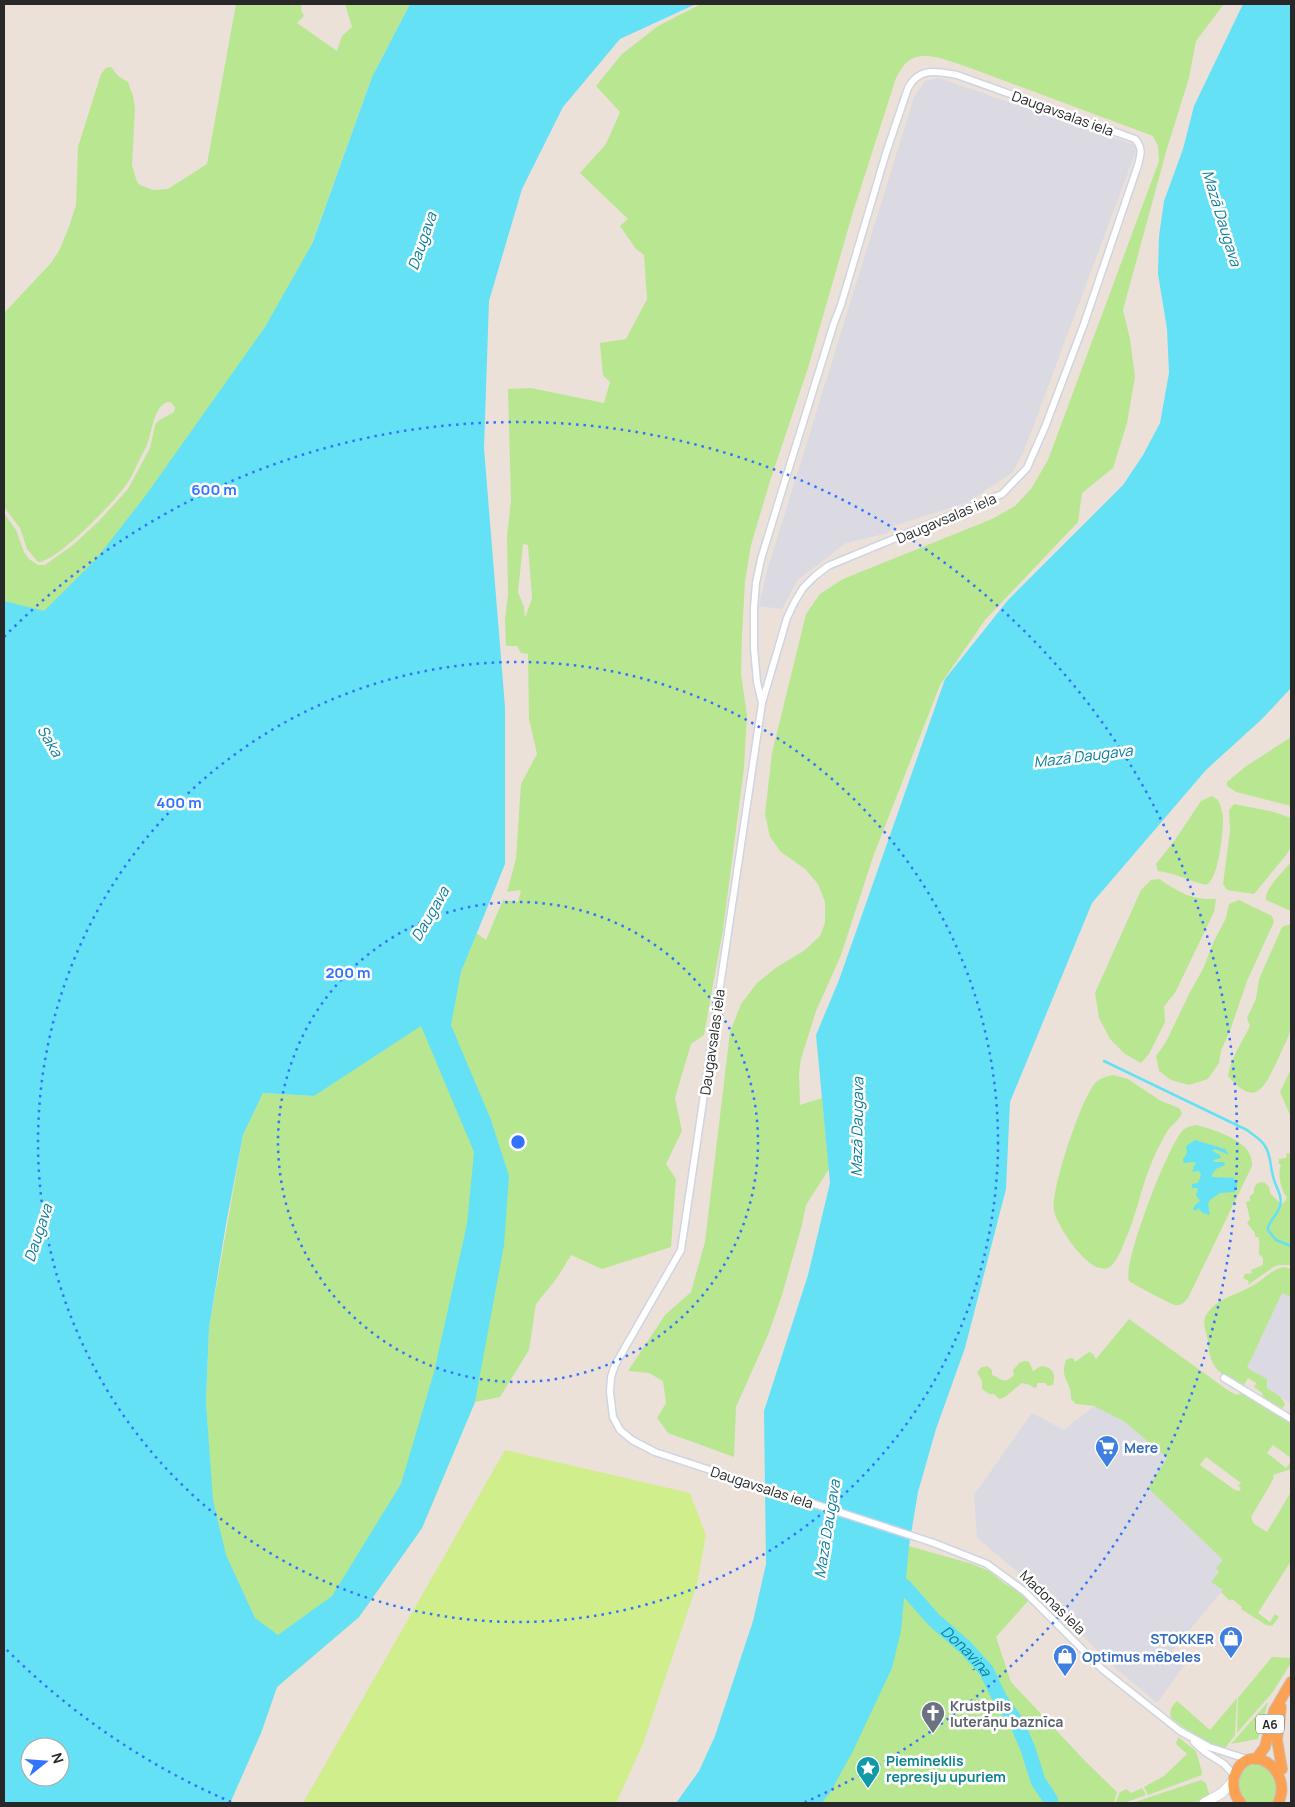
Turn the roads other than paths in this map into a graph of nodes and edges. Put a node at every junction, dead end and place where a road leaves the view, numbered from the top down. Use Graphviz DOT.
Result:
graph roads {
  1 [pos="762,703"];
  2 [pos="1224,1378"];
  3 [pos="1291,1419"];
  4 [pos="934,1543"];
  5 [pos="1289,1686"];
  6 [pos="1188,1736"];
  7 [pos="1253,1759"];
  8 [pos="1283,1772"];
  9 [pos="1235,1778"];
  10 [pos="1287,1798"];
  11 [pos="1204,1803"];
  12 [pos="1241,1803"];
  13 [pos="1278,1803"];
  1 -- 1 [label="street, Daugavsalas iela"];
  1 -- 4 [label="street, Daugavsalas iela"];
  2 -- 3 [label="street"];
  4 -- 6 [label="street, Madonas iela"];
  5 -- 7 [label="highway, A6"];
  5 -- 8 [label="highway, A6"];
  6 -- 7 [label="street, Madonas iela"];
  6 -- 9 [label="street, Madonas iela"];
  7 -- 8 [label="highway"];
  7 -- 9 [label="highway, A6"];
  8 -- 10 [label="highway, A6"];
  9 -- 11 [label="main road"];
  9 -- 12 [label="highway"];
  10 -- 13 [label="highway, A6"];
}
